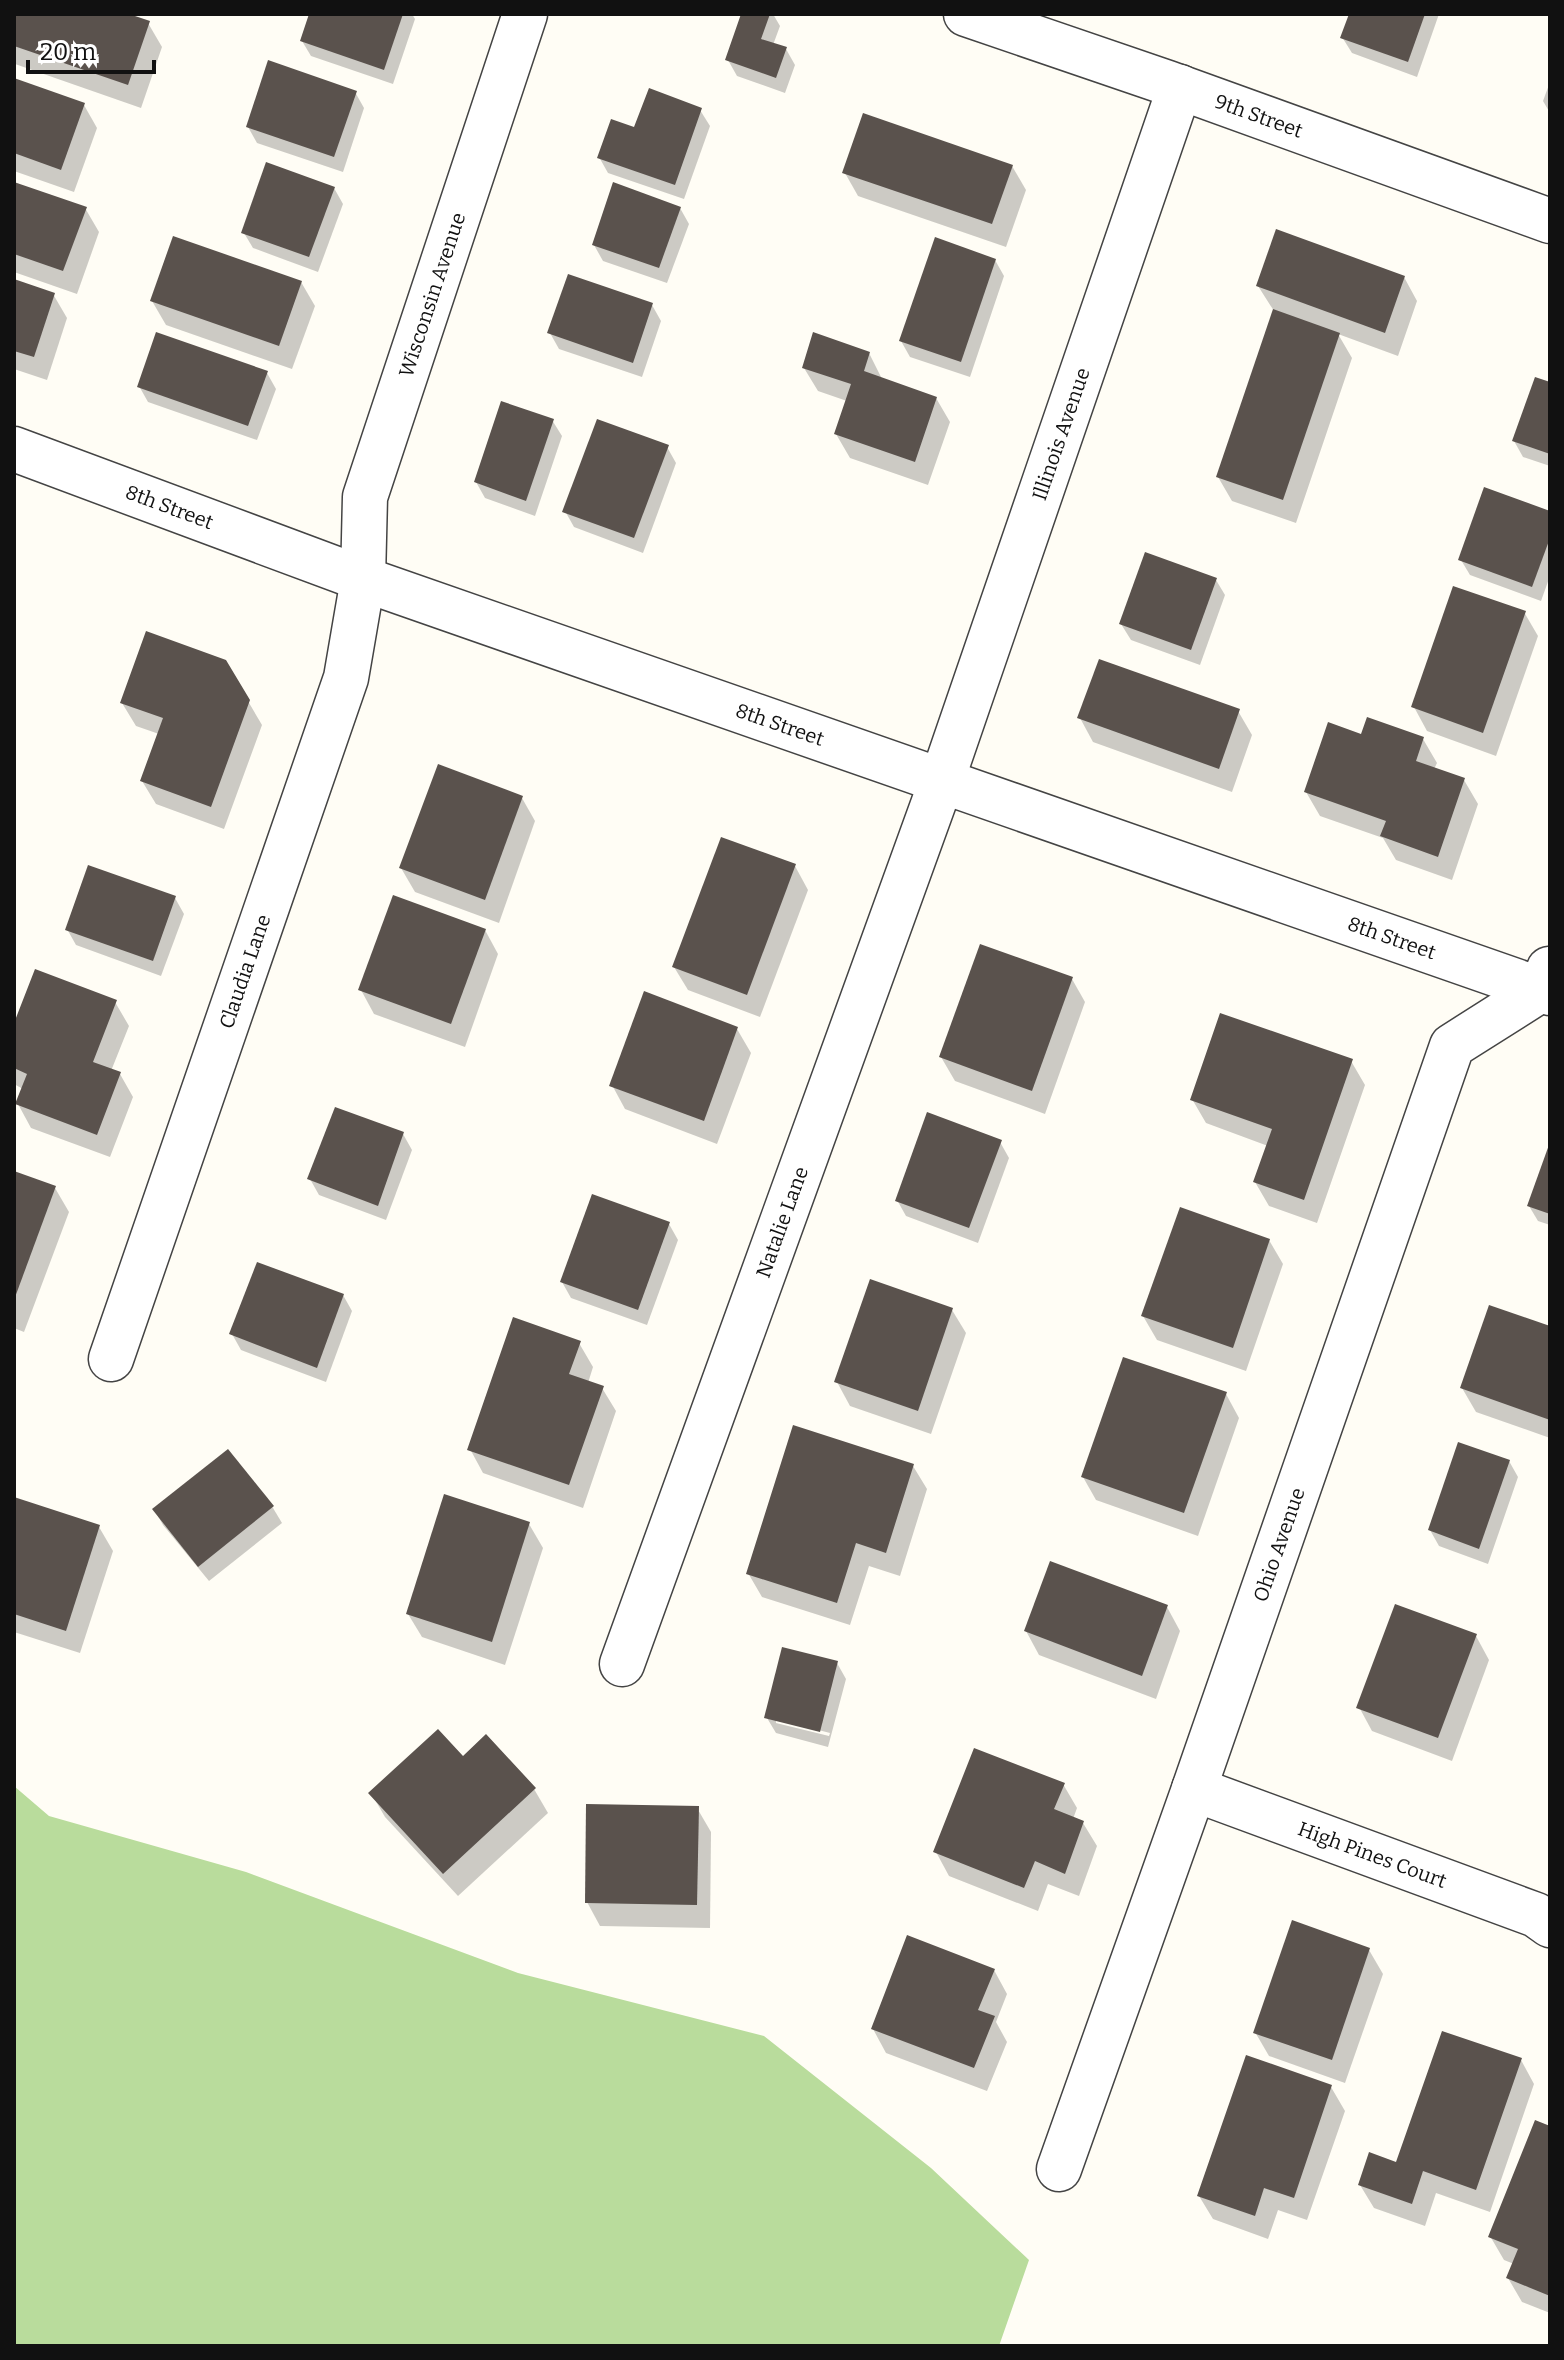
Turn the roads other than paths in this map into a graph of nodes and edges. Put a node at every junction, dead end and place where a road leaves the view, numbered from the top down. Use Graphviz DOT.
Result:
graph roads {
  1 [pos="525,14"];
  2 [pos="966,14"];
  3 [pos="1180,87"];
  4 [pos="1550,221"];
  5 [pos="14,449"];
  6 [pos="363,579"];
  7 [pos="942,780"];
  8 [pos="1547,982"];
  9 [pos="111,1359"];
  10 [pos="622,1664"];
  11 [pos="1194,1789"];
  12 [pos="1550,1925"];
  13 [pos="1059,2169"];
  1 -- 6 [label="street, Wisconsin Avenue"];
  2 -- 3 [label="street, 9th Street"];
  3 -- 4 [label="street, 9th Street"];
  3 -- 7 [label="street, Illinois Avenue"];
  5 -- 6 [label="street, 8th Street"];
  6 -- 7 [label="street, 8th Street"];
  6 -- 9 [label="street, Claudia Lane"];
  7 -- 8 [label="street, 8th Street"];
  7 -- 10 [label="street, Natalie Lane"];
  8 -- 11 [label="street, Ohio Avenue"];
  11 -- 12 [label="street, High Pines Court"];
  11 -- 13 [label="street, Ohio Avenue"];
}
